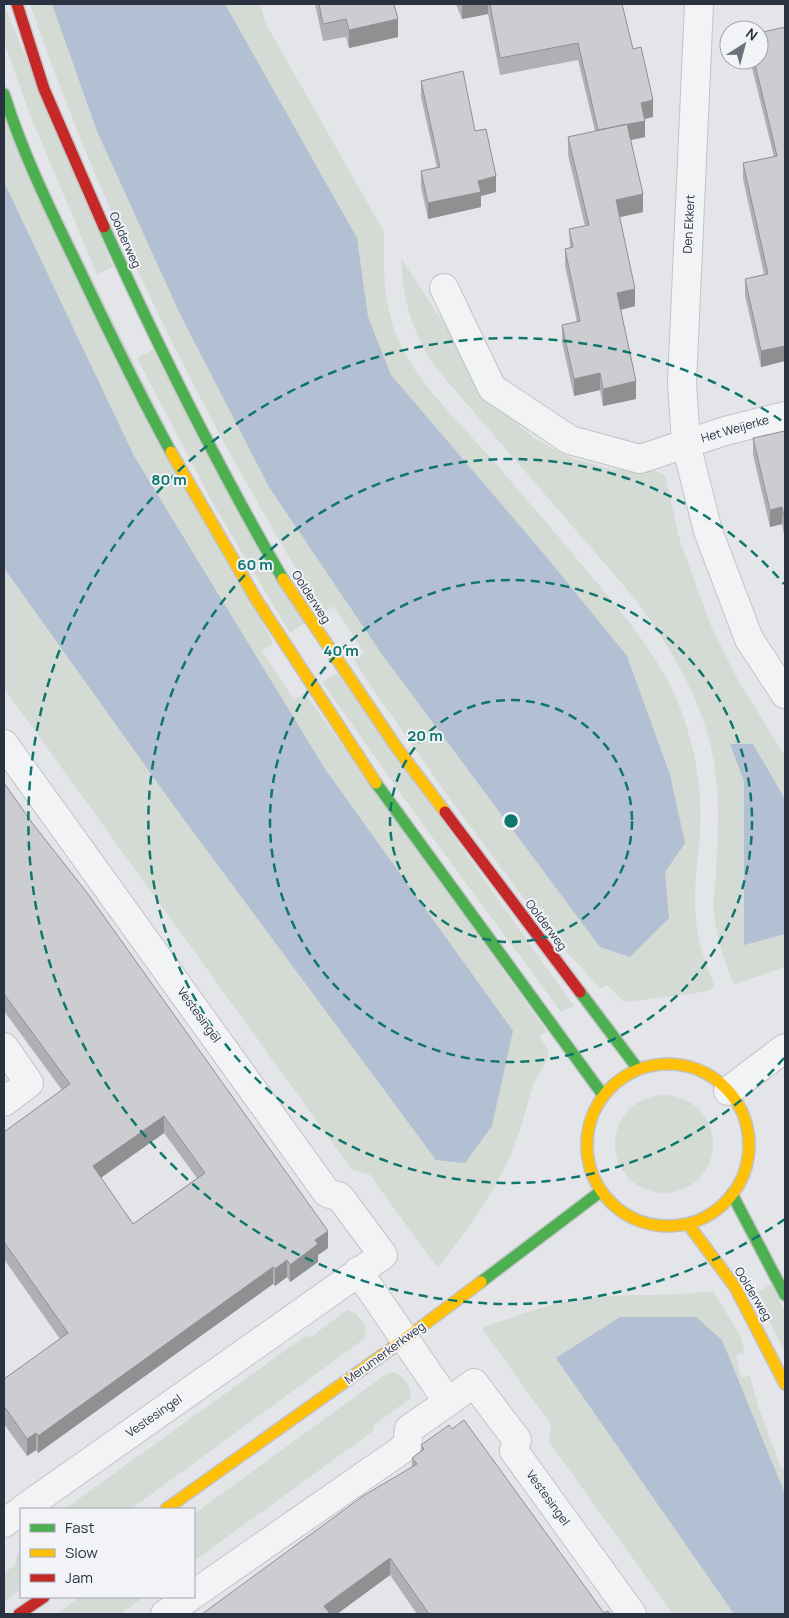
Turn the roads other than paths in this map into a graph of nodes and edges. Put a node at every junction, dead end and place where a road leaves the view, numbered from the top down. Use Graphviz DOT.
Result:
graph roads {
  1 [pos="17,4"];
  2 [pos="700,4"];
  3 [pos="4,94"];
  4 [pos="444,288"];
  5 [pos="785,416"];
  6 [pos="686,444"];
  7 [pos="785,694"];
  8 [pos="4,744"];
  9 [pos="4,1047"];
  10 [pos="785,1048"];
  11 [pos="638,1069"];
  12 [pos="728,1091"];
  13 [pos="603,1094"];
  14 [pos="4,1102"];
  15 [pos="600,1192"];
  16 [pos="732,1194"];
  17 [pos="688,1224"];
  18 [pos="358,1271"];
  19 [pos="785,1295"];
  20 [pos="405,1339"];
  21 [pos="785,1384"];
  22 [pos="448,1402"];
  23 [pos="25,1508"];
  24 [pos="167,1508"];
  25 [pos="20,1511"];
  26 [pos="4,1523"];
  27 [pos="195,1593"];
  28 [pos="43,1598"];
  29 [pos="189,1598"];
  30 [pos="20,1614"];
  31 [pos="165,1614"];
  32 [pos="632,1614"];
  1 -- 11 [label="street, Oolderweg"];
  2 -- 6 [label="street, Den Ekkert"];
  3 -- 13 [label="street"];
  4 -- 6 [label="street"];
  5 -- 6 [label="street, Het Weijerke"];
  6 -- 7 [label="street, Den Ekkert"];
  8 -- 18 [label="street, Vestesingel"];
  9 -- 14 [label="street"];
  10 -- 12 [label="street"];
  11 -- 12 [label="street"];
  11 -- 13 [label="street"];
  12 -- 16 [label="street"];
  13 -- 15 [label="street"];
  15 -- 17 [label="street"];
  15 -- 20 [label="street, Merumerkerkweg"];
  16 -- 17 [label="street"];
  16 -- 19 [label="street"];
  17 -- 21 [label="street, Oolderweg"];
  18 -- 20 [label="street"];
  18 -- 23 [label="street, Vestesingel"];
  20 -- 22 [label="street"];
  20 -- 24 [label="street, Merumerkerkweg"];
  22 -- 27 [label="street, Vestesingel"];
  22 -- 32 [label="street, Vestesingel"];
  25 -- 26 [label="street, Vestesingel"];
  28 -- 30 [label="street"];
  29 -- 31 [label="street"];
}
